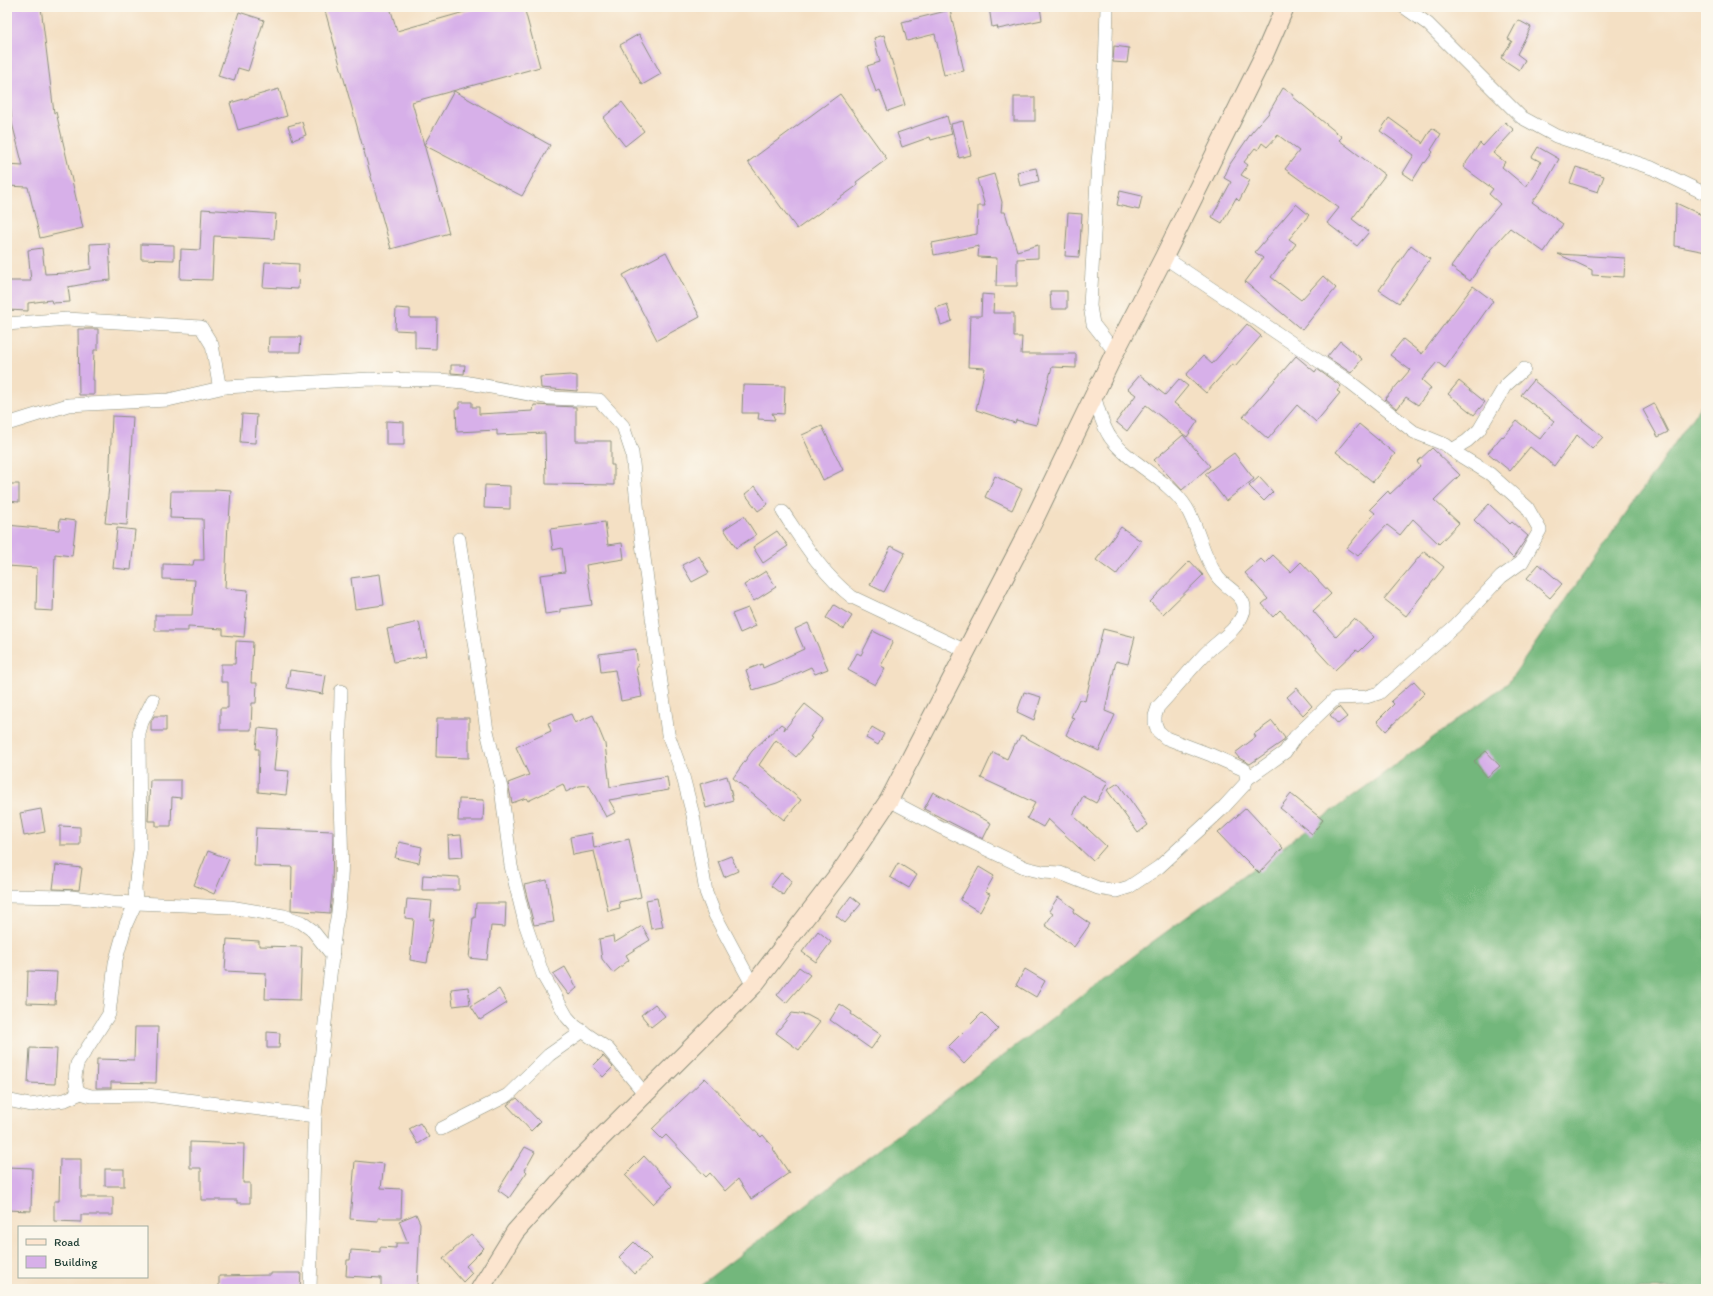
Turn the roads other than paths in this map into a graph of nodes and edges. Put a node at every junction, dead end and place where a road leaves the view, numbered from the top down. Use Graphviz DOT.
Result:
graph roads {
  1 [pos="1107,7"];
  2 [pos="1285,7"];
  3 [pos="1404,7"];
  4 [pos="1706,194"];
  5 [pos="1164,257"];
  6 [pos="7,324"];
  7 [pos="1115,352"];
  8 [pos="1524,369"];
  9 [pos="225,388"];
  10 [pos="1094,395"];
  11 [pos="7,424"];
  12 [pos="1452,450"];
  13 [pos="783,512"];
  14 [pos="459,539"];
  15 [pos="966,652"];
  16 [pos="341,691"];
  17 [pos="153,700"];
  18 [pos="1247,779"];
  19 [pos="889,800"];
  20 [pos="7,896"];
  21 [pos="136,902"];
  22 [pos="333,956"];
  23 [pos="753,986"];
  24 [pos="583,1031"];
  25 [pos="81,1093"];
  26 [pos="644,1093"];
  27 [pos="7,1100"];
  28 [pos="315,1116"];
  29 [pos="441,1128"];
  30 [pos="310,1289"];
  31 [pos="480,1289"];
  1 -- 7 [label="street"];
  2 -- 5 [label="street"];
  3 -- 4 [label="street"];
  5 -- 7 [label="street"];
  5 -- 12 [label="street"];
  6 -- 9 [label="street"];
  7 -- 10 [label="street"];
  8 -- 12 [label="street"];
  9 -- 11 [label="street"];
  9 -- 23 [label="street"];
  10 -- 15 [label="street"];
  10 -- 18 [label="street"];
  12 -- 18 [label="street"];
  13 -- 15 [label="street"];
  14 -- 24 [label="street"];
  15 -- 19 [label="street"];
  16 -- 22 [label="street"];
  17 -- 21 [label="street"];
  18 -- 19 [label="street"];
  19 -- 23 [label="street"];
  20 -- 21 [label="street"];
  21 -- 22 [label="street"];
  21 -- 25 [label="street"];
  22 -- 28 [label="street"];
  23 -- 26 [label="street"];
  24 -- 26 [label="street"];
  24 -- 29 [label="street"];
  25 -- 27 [label="street"];
  25 -- 28 [label="street"];
  26 -- 31 [label="street"];
  28 -- 30 [label="street"];
}
